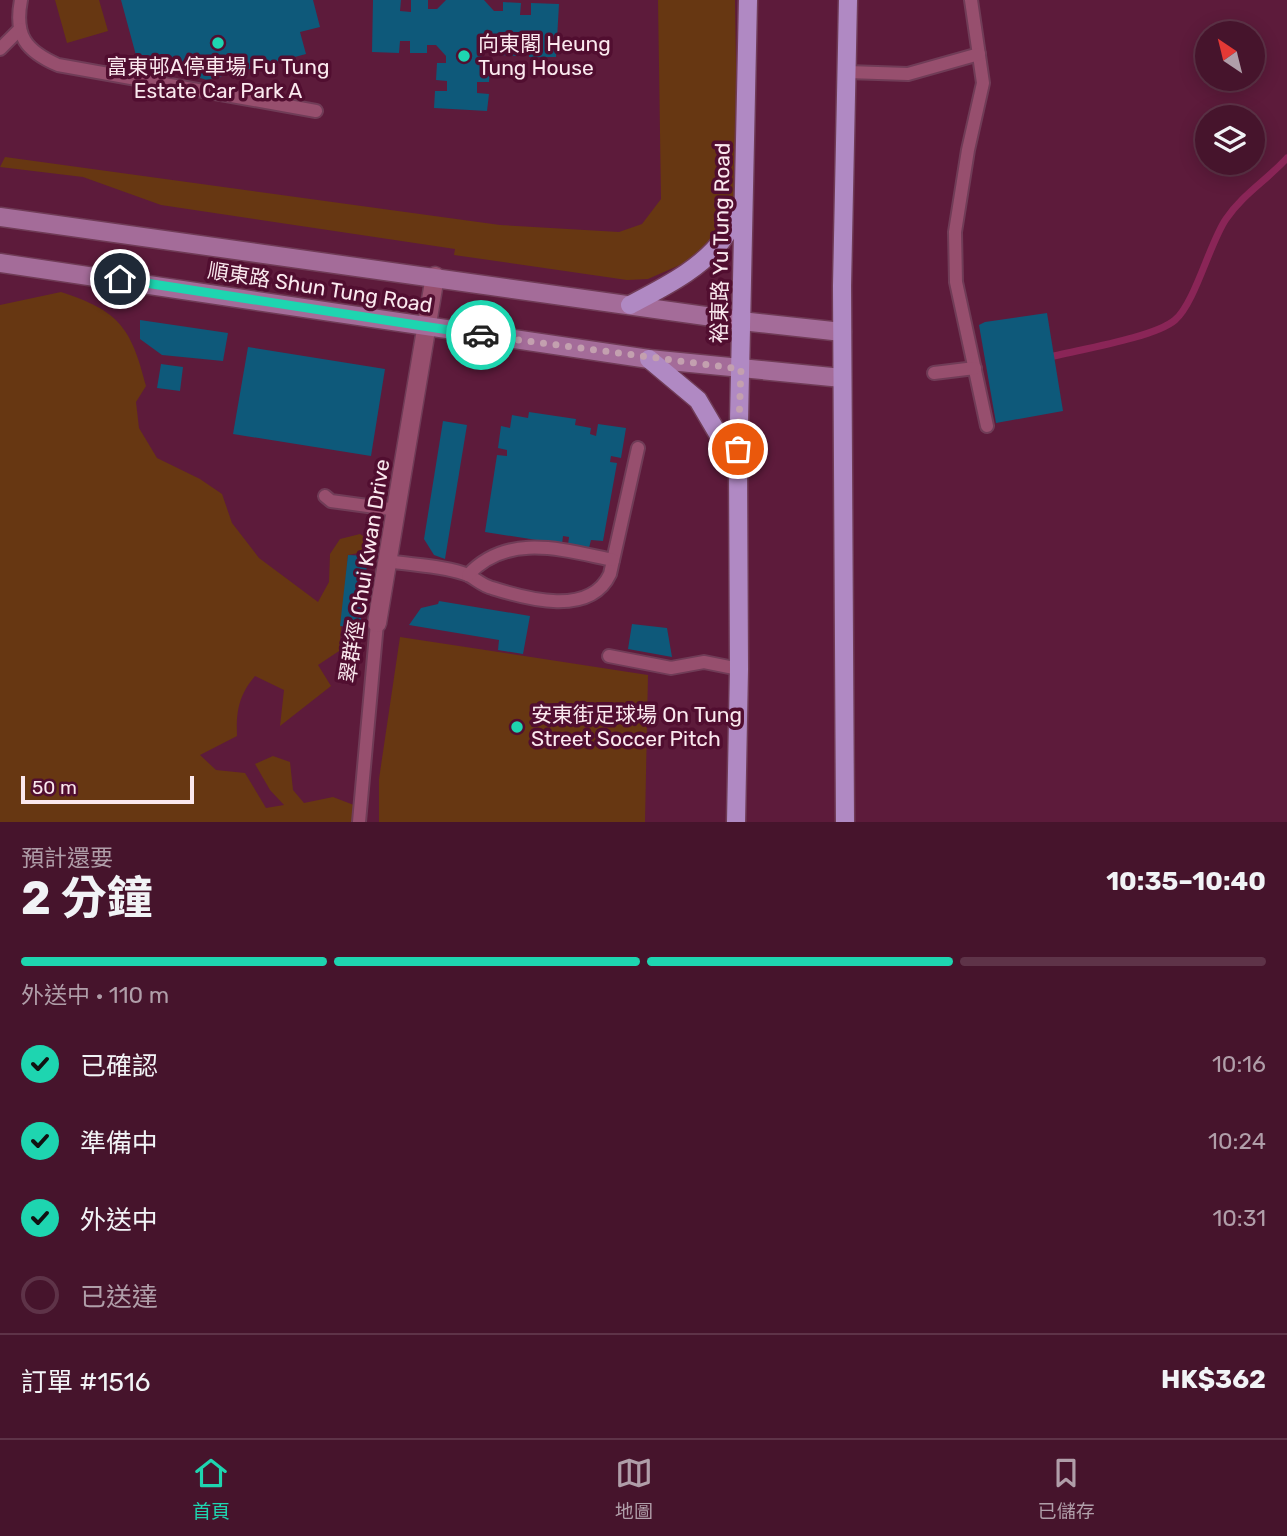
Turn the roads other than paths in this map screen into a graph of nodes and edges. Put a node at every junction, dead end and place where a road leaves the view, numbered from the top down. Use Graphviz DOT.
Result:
graph roads {
  1 [pos="21,0"];
  2 [pos="748,0"];
  3 [pos="848,0"];
  4 [pos="971,0"];
  5 [pos="20,29"];
  6 [pos="0,49"];
  7 [pos="979,54"];
  8 [pos="846,72"];
  9 [pos="316,111"];
  10 [pos="745,199"];
  11 [pos="0,217"];
  12 [pos="0,263"];
  13 [pos="435,276"];
  14 [pos="630,305"];
  15 [pos="741,321"];
  16 [pos="426,328"];
  17 [pos="842,332"];
  18 [pos="649,359"];
  19 [pos="975,368"];
  20 [pos="741,369"];
  21 [pos="934,373"];
  22 [pos="842,378"];
  23 [pos="987,426"];
  24 [pos="638,448"];
  25 [pos="738,468"];
  26 [pos="324,496"];
  27 [pos="397,510"];
  28 [pos="613,559"];
  29 [pos="388,561"];
  30 [pos="468,575"];
  31 [pos="377,623"];
  32 [pos="609,656"];
  33 [pos="740,669"];
  34 [pos="359,822"];
  35 [pos="736,822"];
  36 [pos="845,822"];
  1 -- 5 [label="lane"];
  2 -- 10 [label="main road, 裕東路 Yu Tung Road"];
  3 -- 8 [label="main road"];
  4 -- 7 [label="lane"];
  5 -- 6 [label="lane"];
  5 -- 9 [label="lane"];
  7 -- 8 [label="lane"];
  7 -- 19 [label="lane"];
  8 -- 17 [label="main road"];
  10 -- 14 [label="main road"];
  10 -- 15 [label="main road, 裕東路 Yu Tung Road"];
  11 -- 13 [label="main road, 順東路 Shun Tung Road"];
  12 -- 16 [label="main road, 順東路 Shun Tung Road"];
  13 -- 14 [label="main road, 順東路 Shun Tung Road"];
  13 -- 16 [label="street, 翠群徑 Chui Kwan Drive"];
  14 -- 15 [label="main road, 順東路 Shun Tung Road"];
  15 -- 17 [label="main road, 順東路 Shun Tung Road"];
  15 -- 20 [label="main road, 裕東路 Yu Tung Road"];
  16 -- 18 [label="main road, 順東路 Shun Tung Road"];
  16 -- 27 [label="street, 翠群徑 Chui Kwan Drive"];
  17 -- 22 [label="main road"];
  18 -- 20 [label="main road, 順東路 Shun Tung Road"];
  18 -- 25 [label="main road"];
  19 -- 21 [label="lane"];
  19 -- 23 [label="lane"];
  20 -- 22 [label="main road, 順東路 Shun Tung Road"];
  20 -- 25 [label="main road, 裕東路 Yu Tung Road"];
  22 -- 36 [label="main road"];
  24 -- 28 [label="lane"];
  25 -- 33 [label="main road, 裕東路 Yu Tung Road"];
  26 -- 27 [label="lane"];
  27 -- 29 [label="street, 翠群徑 Chui Kwan Drive"];
  28 -- 30 [label="lane"];
  28 -- 30 [label="lane"];
  29 -- 30 [label="lane"];
  29 -- 31 [label="street, 翠群徑 Chui Kwan Drive"];
  31 -- 34 [label="lane, 翠群徑 Chui Kwan Drive"];
  32 -- 33 [label="lane"];
  33 -- 35 [label="main road, 裕東路 Yu Tung Road"];
}
